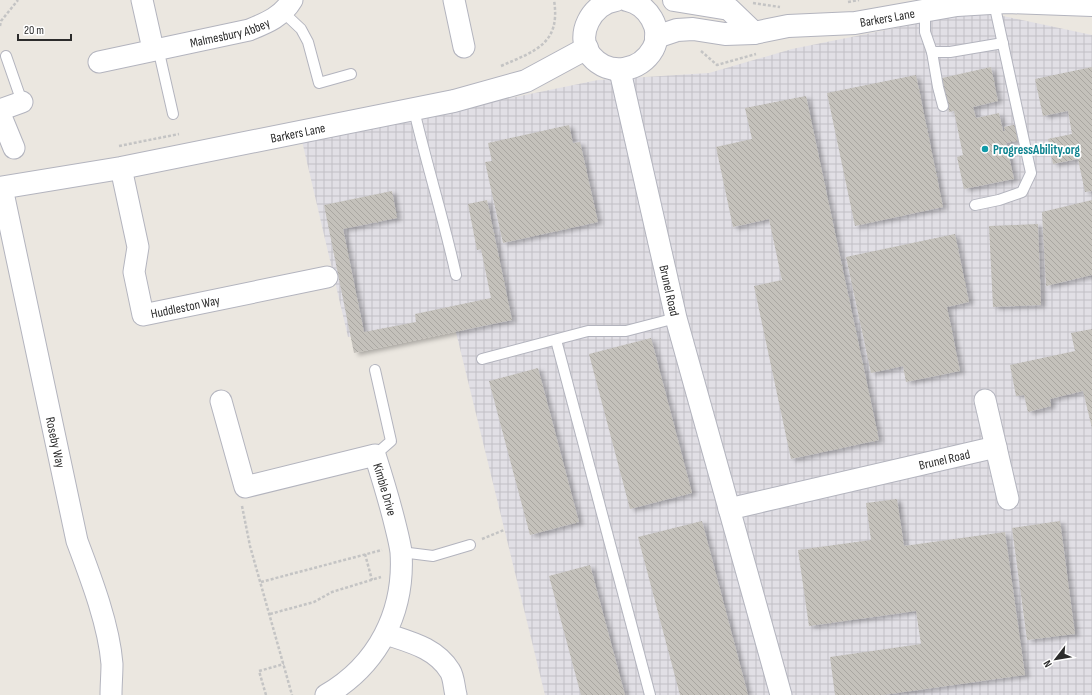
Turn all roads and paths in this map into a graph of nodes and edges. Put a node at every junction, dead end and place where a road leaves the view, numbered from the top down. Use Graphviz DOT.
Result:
graph roads {
  1 [pos="18,0"];
  2 [pos="142,0"];
  3 [pos="454,0"];
  4 [pos="554,0"];
  5 [pos="674,0"];
  6 [pos="617,2"];
  7 [pos="994,3"];
  8 [pos="1092,5"];
  9 [pos="288,6"];
  10 [pos="925,10"];
  11 [pos="0,26"];
  12 [pos="754,32"];
  13 [pos="656,37"];
  14 [pos="1003,43"];
  15 [pos="464,47"];
  16 [pos="156,48"];
  17 [pos="587,48"];
  18 [pos="932,52"];
  19 [pos="6,56"];
  20 [pos="99,62"];
  21 [pos="494,69"];
  22 [pos="620,70"];
  23 [pos="351,74"];
  24 [pos="22,102"];
  25 [pos="943,106"];
  26 [pos="0,110"];
  27 [pos="414,110"];
  28 [pos="0,114"];
  29 [pos="173,114"];
  30 [pos="184,134"];
  31 [pos="116,147"];
  32 [pos="14,148"];
  33 [pos="122,168"];
  34 [pos="1,188"];
  35 [pos="975,205"];
  36 [pos="456,275"];
  37 [pos="327,277"];
  38 [pos="676,318"];
  39 [pos="556,340"];
  40 [pos="482,359"];
  41 [pos="375,370"];
  42 [pos="985,400"];
  43 [pos="221,401"];
  44 [pos="996,447"];
  45 [pos="375,455"];
  46 [pos="245,487"];
  47 [pos="1008,499"];
  48 [pos="729,509"];
  49 [pos="470,545"];
  50 [pos="400,548"];
  51 [pos="365,554"];
  52 [pos="400,576"];
  53 [pos="372,580"];
  54 [pos="260,582"];
  55 [pos="270,614"];
  56 [pos="386,634"];
  57 [pos="284,664"];
  58 [pos="111,695"];
  59 [pos="266,695"];
  60 [pos="292,695"];
  61 [pos="326,695"];
  62 [pos="456,695"];
  63 [pos="650,695"];
  64 [pos="781,695"];
  1 -- 11 [label="path"];
  2 -- 16 [label="street"];
  3 -- 15 [label="street"];
  4 -- 21 [label="path"];
  5 -- 12 [label="street"];
  6 -- 13 [label="street"];
  6 -- 17 [label="street"];
  7 -- 8 [label="street, Barkers Lane"];
  7 -- 10 [label="street, Barkers Lane"];
  7 -- 14 [label="lane"];
  9 -- 16 [label="street, Malmesbury Abbey"];
  9 -- 23 [label="lane"];
  10 -- 12 [label="street, Barkers Lane"];
  10 -- 18 [label="lane"];
  12 -- 13 [label="street, Barkers Lane"];
  13 -- 22 [label="street"];
  14 -- 18 [label="lane"];
  14 -- 35 [label="lane"];
  16 -- 20 [label="street, Malmesbury Abbey"];
  16 -- 29 [label="lane"];
  17 -- 22 [label="street"];
  17 -- 27 [label="street, Barkers Lane"];
  18 -- 25 [label="lane"];
  19 -- 24 [label="lane"];
  22 -- 38 [label="street, Brunel Road"];
  24 -- 26 [label="street"];
  27 -- 33 [label="street, Barkers Lane"];
  27 -- 36 [label="lane"];
  28 -- 32 [label="street"];
  30 -- 31 [label="path"];
  33 -- 34 [label="street, Barkers Lane"];
  33 -- 37 [label="street, Huddleston Way"];
  34 -- 58 [label="street, Roseby Way"];
  38 -- 39 [label="lane"];
  38 -- 48 [label="street, Brunel Road"];
  39 -- 40 [label="lane"];
  39 -- 63 [label="lane"];
  41 -- 45 [label="lane"];
  42 -- 44 [label="street"];
  43 -- 46 [label="street"];
  44 -- 47 [label="street"];
  44 -- 48 [label="street, Brunel Road"];
  45 -- 46 [label="street, Kimble Drive"];
  45 -- 50 [label="street, Kimble Drive"];
  46 -- 54 [label="path"];
  48 -- 64 [label="street, Brunel Road"];
  49 -- 50 [label="lane"];
  50 -- 51 [label="path"];
  50 -- 52 [label="street, Kimble Drive"];
  51 -- 53 [label="path"];
  51 -- 54 [label="path"];
  52 -- 53 [label="path"];
  52 -- 56 [label="street, Kimble Drive"];
  53 -- 55 [label="path"];
  54 -- 55 [label="path"];
  55 -- 57 [label="path"];
  56 -- 61 [label="street, Kimble Drive"];
  56 -- 62 [label="street"];
  57 -- 59 [label="path"];
  57 -- 60 [label="path"];
}
